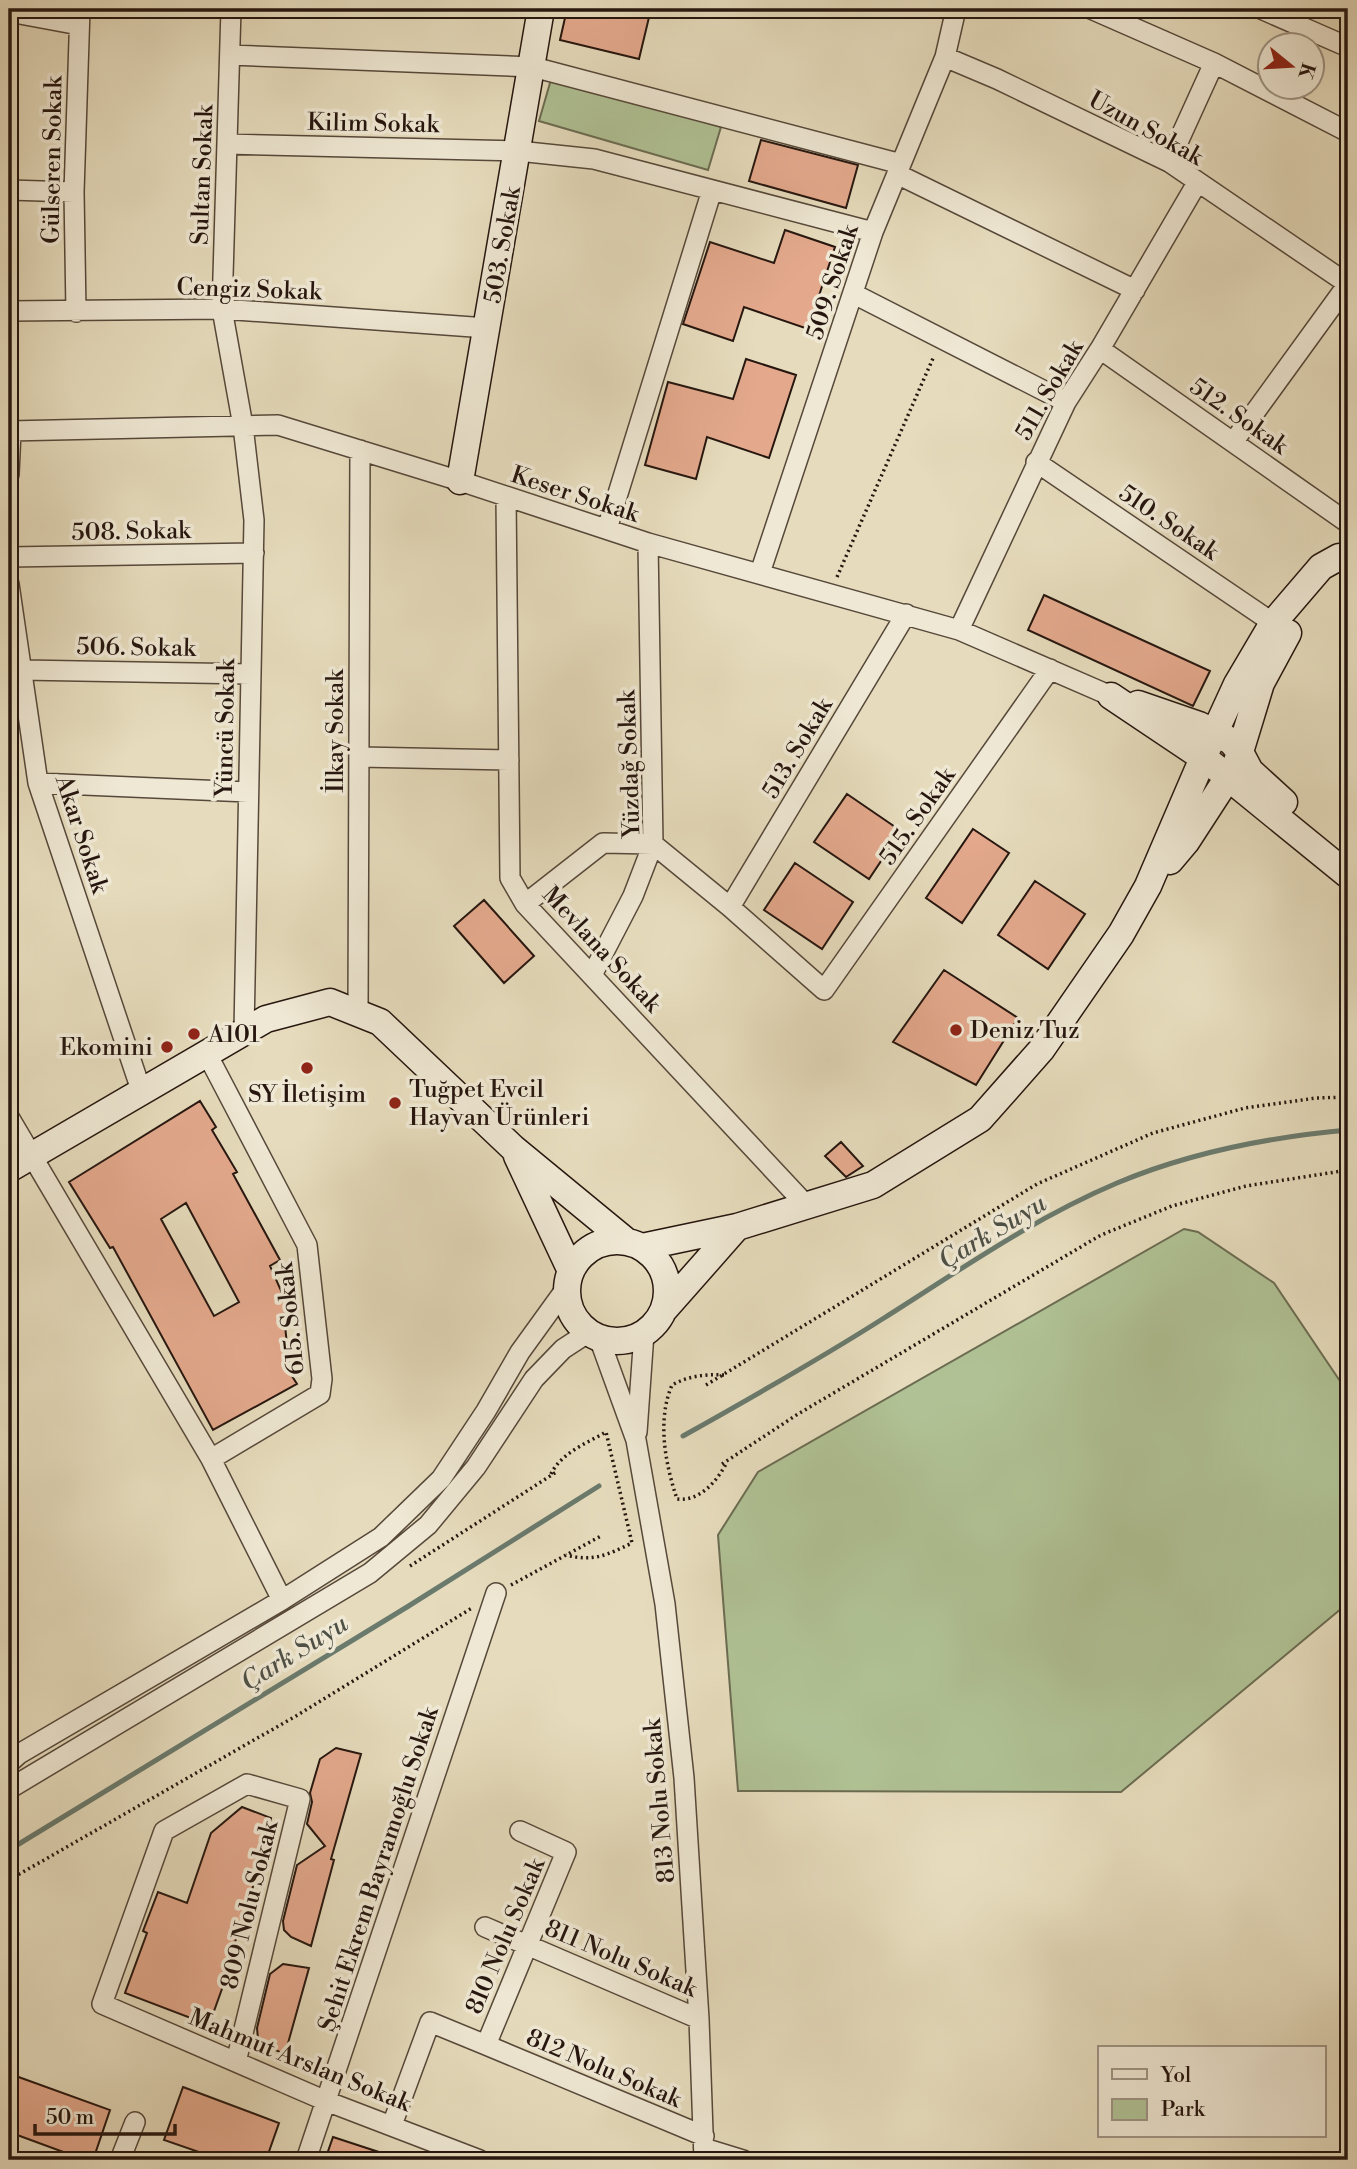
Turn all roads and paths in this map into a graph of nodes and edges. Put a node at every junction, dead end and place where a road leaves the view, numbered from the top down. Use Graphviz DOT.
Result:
graph roads {
  1 [pos="231,9"];
  2 [pos="541,9"];
  3 [pos="956,9"];
  4 [pos="1091,9"];
  5 [pos="1261,9"];
  6 [pos="9,12"];
  7 [pos="79,17"];
  8 [pos="1348,47"];
  9 [pos="230,55"];
  10 [pos="945,57"];
  11 [pos="1214,63"];
  12 [pos="533,67"];
  13 [pos="1348,132"];
  14 [pos="227,144"];
  15 [pos="518,151"];
  16 [pos="1169,162"];
  17 [pos="899,169"];
  18 [pos="1197,183"];
  19 [pos="9,190"];
  20 [pos="712,190"];
  21 [pos="74,192"];
  22 [pos="873,232"];
  23 [pos="1348,284"];
  24 [pos="1135,290"];
  25 [pos="854,294"];
  26 [pos="222,309"];
  27 [pos="9,311"];
  28 [pos="76,312"];
  29 [pos="487,328"];
  30 [pos="942,338"];
  31 [pos="1100,349"];
  32 [pos="1066,402"];
  33 [pos="243,426"];
  34 [pos="10,431"];
  35 [pos="1234,441"];
  36 [pos="360,450"];
  37 [pos="1036,462"];
  38 [pos="9,474"];
  39 [pos="460,481"];
  40 [pos="506,498"];
  41 [pos="1348,523"];
  42 [pos="607,529"];
  43 [pos="648,543"];
  44 [pos="254,553"];
  45 [pos="1345,556"];
  46 [pos="9,557"];
  47 [pos="760,573"];
  48 [pos="9,584"];
  49 [pos="830,593"];
  50 [pos="906,614"];
  51 [pos="1273,624"];
  52 [pos="959,630"];
  53 [pos="1050,669"];
  54 [pos="22,670"];
  55 [pos="251,674"];
  56 [pos="1111,696"];
  57 [pos="1214,732"];
  58 [pos="1240,752"];
  59 [pos="360,757"];
  60 [pos="1203,758"];
  61 [pos="509,760"];
  62 [pos="1228,778"];
  63 [pos="38,783"];
  64 [pos="248,792"];
  65 [pos="653,845"];
  66 [pos="1348,858"];
  67 [pos="1348,875"];
  68 [pos="1148,886"];
  69 [pos="525,904"];
  70 [pos="730,907"];
  71 [pos="592,975"];
  72 [pos="824,990"];
  73 [pos="358,1013"];
  74 [pos="244,1031"];
  75 [pos="206,1052"];
  76 [pos="141,1090"];
  77 [pos="1348,1097"];
  78 [pos="9,1116"];
  79 [pos="513,1148"];
  80 [pos="20,1163"];
  81 [pos="1348,1170"];
  82 [pos="807,1206"];
  83 [pos="737,1227"];
  84 [pos="634,1244"];
  85 [pos="569,1279"];
  86 [pos="663,1311"];
  87 [pos="644,1333"];
  88 [pos="594,1335"];
  89 [pos="723,1376"];
  90 [pos="706,1385"];
  91 [pos="636,1440"];
  92 [pos="211,1459"];
  93 [pos="728,1460"];
  94 [pos="722,1464"];
  95 [pos="550,1476"];
  96 [pos="601,1536"];
  97 [pos="566,1555"];
  98 [pos="496,1593"];
  99 [pos="282,1600"];
  100 [pos="9,1763"];
  101 [pos="9,1789"];
  102 [pos="300,1799"];
  103 [pos="520,1831"];
  104 [pos="9,1880"];
  105 [pos="485,1927"];
  106 [pos="528,1945"];
  107 [pos="699,2019"];
  108 [pos="486,2045"];
  109 [pos="236,2062"];
  110 [pos="326,2101"];
  111 [pos="135,2122"];
  112 [pos="392,2125"];
  113 [pos="704,2148"];
  114 [pos="120,2160"];
  115 [pos="306,2160"];
  116 [pos="480,2160"];
  117 [pos="743,2160"];
  1 -- 9 [label="street, Sultan Sokak"];
  2 -- 12 [label="street, 503. Sokak"];
  3 -- 10 [label="street, 509. Sokak"];
  4 -- 11 [label="street"];
  5 -- 8 [label="street"];
  6 -- 7 [label="street"];
  7 -- 21 [label="street, Gülseren Sokak"];
  9 -- 12 [label="street"];
  9 -- 14 [label="street, Sultan Sokak"];
  10 -- 16 [label="street, Uzun Sokak"];
  10 -- 17 [label="street, 509. Sokak"];
  11 -- 13 [label="street"];
  11 -- 16 [label="street"];
  12 -- 15 [label="street, 503. Sokak"];
  12 -- 17 [label="street"];
  14 -- 15 [label="street, Kilim Sokak"];
  14 -- 26 [label="street, Sultan Sokak"];
  15 -- 20 [label="street, Kilim Sokak"];
  15 -- 29 [label="street, 503. Sokak"];
  16 -- 18 [label="street, Uzun Sokak"];
  17 -- 22 [label="street, 509. Sokak"];
  17 -- 24 [label="street"];
  18 -- 23 [label="street, Uzun Sokak"];
  18 -- 24 [label="street, 511. Sokak"];
  19 -- 21 [label="street"];
  20 -- 22 [label="street, Kilim Sokak"];
  20 -- 42 [label="street"];
  21 -- 28 [label="street, Gülseren Sokak"];
  22 -- 25 [label="street, 509. Sokak"];
  23 -- 35 [label="street"];
  24 -- 31 [label="street, 511. Sokak"];
  25 -- 30 [label="street"];
  25 -- 47 [label="street, 509. Sokak"];
  26 -- 28 [label="street, Cengiz Sokak"];
  26 -- 29 [label="street, Cengiz Sokak"];
  26 -- 33 [label="street, Sultan Sokak"];
  27 -- 28 [label="street, Cengiz Sokak"];
  29 -- 39 [label="street, 503. Sokak"];
  30 -- 32 [label="street"];
  30 -- 49 [label="path"];
  31 -- 32 [label="street, 511. Sokak"];
  31 -- 35 [label="street, 512. Sokak"];
  32 -- 37 [label="street, 511. Sokak"];
  33 -- 34 [label="street, Keser Sokak"];
  33 -- 36 [label="street, Keser Sokak"];
  33 -- 44 [label="street, Yüncü Sokak"];
  34 -- 38 [label="street"];
  35 -- 41 [label="street, 512. Sokak"];
  36 -- 39 [label="street, Keser Sokak"];
  36 -- 59 [label="street, İlkay Sokak"];
  37 -- 51 [label="street, 510. Sokak"];
  37 -- 52 [label="street, 511. Sokak"];
  39 -- 40 [label="street, Keser Sokak"];
  40 -- 42 [label="street, Keser Sokak"];
  40 -- 61 [label="street, Mevlana Sokak"];
  42 -- 43 [label="street, Keser Sokak"];
  43 -- 47 [label="street, Keser Sokak"];
  43 -- 65 [label="street, Yüzdağ Sokak"];
  44 -- 46 [label="street, 508. Sokak"];
  44 -- 55 [label="street, Yüncü Sokak"];
  45 -- 51 [label="street"];
  45 -- 58 [label="street"];
  47 -- 49 [label="street, Keser Sokak"];
  48 -- 54 [label="street, Akar Sokak"];
  49 -- 50 [label="street, Keser Sokak"];
  50 -- 52 [label="street, Keser Sokak"];
  50 -- 70 [label="street, 513. Sokak"];
  51 -- 57 [label="street"];
  52 -- 53 [label="street, Keser Sokak"];
  53 -- 56 [label="street, Keser Sokak"];
  53 -- 72 [label="street, 515. Sokak"];
  54 -- 55 [label="street, 506. Sokak"];
  54 -- 63 [label="street, Akar Sokak"];
  55 -- 64 [label="street, Yüncü Sokak"];
  56 -- 57 [label="street"];
  56 -- 60 [label="street"];
  57 -- 58 [label="street"];
  57 -- 60 [label="street"];
  58 -- 62 [label="street"];
  58 -- 66 [label="street"];
  59 -- 61 [label="street"];
  59 -- 73 [label="street, İlkay Sokak"];
  60 -- 62 [label="street"];
  60 -- 68 [label="street"];
  61 -- 69 [label="street, Mevlana Sokak"];
  62 -- 67 [label="street"];
  62 -- 68 [label="street"];
  63 -- 64 [label="street"];
  63 -- 76 [label="street, Akar Sokak"];
  64 -- 74 [label="street, Yüncü Sokak"];
  65 -- 69 [label="street"];
  65 -- 70 [label="street, Yüzdağ Sokak"];
  65 -- 71 [label="street"];
  68 -- 82 [label="street"];
  69 -- 71 [label="street, Mevlana Sokak"];
  70 -- 72 [label="street, Yüzdağ Sokak"];
  71 -- 82 [label="street, Mevlana Sokak"];
  73 -- 74 [label="street"];
  73 -- 79 [label="street"];
  74 -- 75 [label="street"];
  75 -- 76 [label="street"];
  75 -- 92 [label="street, 615. Sokak"];
  76 -- 80 [label="street"];
  77 -- 89 [label="path"];
  78 -- 80 [label="street"];
  79 -- 84 [label="street"];
  79 -- 85 [label="street"];
  80 -- 92 [label="street"];
  81 -- 93 [label="path"];
  82 -- 83 [label="street"];
  83 -- 84 [label="street"];
  83 -- 86 [label="street"];
  84 -- 85 [label="street"];
  84 -- 86 [label="street"];
  85 -- 88 [label="street"];
  85 -- 99 [label="street"];
  86 -- 87 [label="street"];
  87 -- 88 [label="street"];
  87 -- 91 [label="street"];
  88 -- 91 [label="street"];
  88 -- 101 [label="street"];
  89 -- 90 [label="path"];
  89 -- 93 [label="path"];
  91 -- 107 [label="street, 813 Nolu Sokak"];
  92 -- 99 [label="street"];
  93 -- 94 [label="path"];
  95 -- 97 [label="path"];
  96 -- 97 [label="path"];
  97 -- 98 [label="path"];
  98 -- 104 [label="path"];
  98 -- 110 [label="street, Şehit Ekrem Bayramoğlu Sokak"];
  99 -- 100 [label="street"];
  102 -- 109 [label="street, 809 Nolu Sokak"];
  102 -- 109 [label="street, Mahmut Arslan Sokak"];
  103 -- 106 [label="street, 810 Nolu Sokak"];
  105 -- 106 [label="street, 811 Nolu Sokak"];
  106 -- 107 [label="street, 811 Nolu Sokak"];
  106 -- 108 [label="street, 810 Nolu Sokak"];
  107 -- 113 [label="street, 813 Nolu Sokak"];
  108 -- 112 [label="street, 810 Nolu Sokak"];
  108 -- 113 [label="street, 812 Nolu Sokak"];
  109 -- 110 [label="street, Mahmut Arslan Sokak"];
  110 -- 112 [label="street, Mahmut Arslan Sokak"];
  110 -- 115 [label="street, Şehit Ekrem Bayramoğlu Sokak"];
  111 -- 114 [label="street"];
  112 -- 116 [label="street, Mahmut Arslan Sokak"];
  113 -- 117 [label="street, 812 Nolu Sokak"];
}
